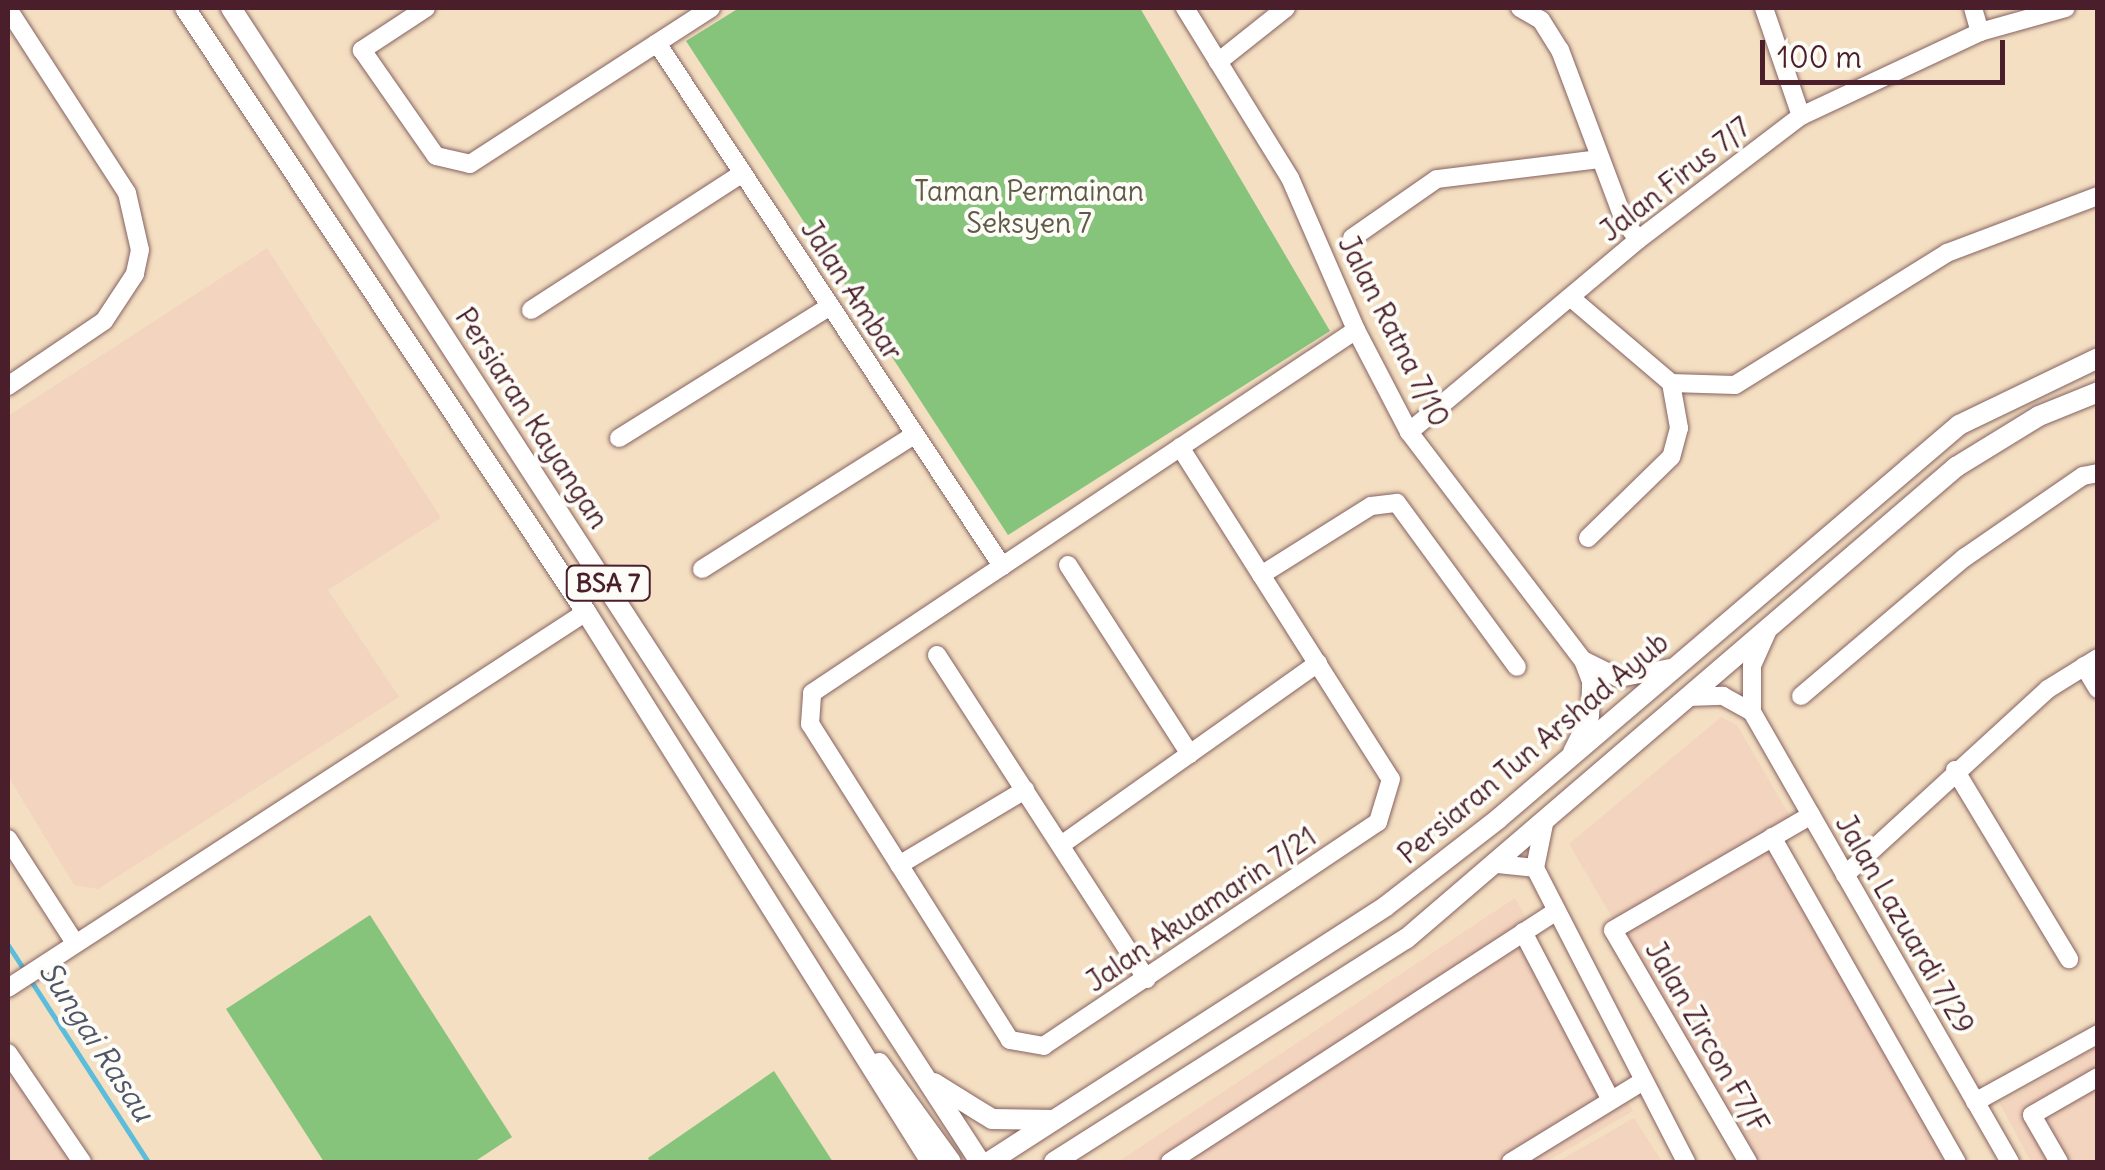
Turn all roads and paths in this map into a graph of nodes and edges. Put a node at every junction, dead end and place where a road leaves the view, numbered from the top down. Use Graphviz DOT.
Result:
graph roads {
  1 [pos="185,8"];
  2 [pos="231,8"];
  3 [pos="426,8"];
  4 [pos="711,8"];
  5 [pos="1184,8"];
  6 [pos="1286,8"];
  7 [pos="1520,8"];
  8 [pos="1764,8"];
  9 [pos="1973,8"];
  10 [pos="2066,8"];
  11 [pos="8,10"];
  12 [pos="1980,32"];
  13 [pos="657,43"];
  14 [pos="1218,62"];
  15 [pos="1800,116"];
  16 [pos="1599,158"];
  17 [pos="743,173"];
  18 [pos="2098,196"];
  19 [pos="1352,238"];
  20 [pos="1638,240"];
  21 [pos="1570,297"];
  22 [pos="830,306"];
  23 [pos="531,310"];
  24 [pos="1356,330"];
  25 [pos="2098,358"];
  26 [pos="1671,383"];
  27 [pos="8,386"];
  28 [pos="2098,392"];
  29 [pos="1409,432"];
  30 [pos="914,434"];
  31 [pos="619,438"];
  32 [pos="1180,448"];
  33 [pos="2098,473"];
  34 [pos="1588,538"];
  35 [pos="1068,565"];
  36 [pos="1002,566"];
  37 [pos="702,569"];
  38 [pos="1261,575"];
  39 [pos="586,612"];
  40 [pos="1774,623"];
  41 [pos="937,655"];
  42 [pos="1583,660"];
  43 [pos="2091,662"];
  44 [pos="1318,664"];
  45 [pos="1517,667"];
  46 [pos="1670,668"];
  47 [pos="2098,689"];
  48 [pos="1688,696"];
  49 [pos="1801,696"];
  50 [pos="1752,712"];
  51 [pos="1572,752"];
  52 [pos="1190,754"];
  53 [pos="1955,770"];
  54 [pos="1025,790"];
  55 [pos="1811,815"];
  56 [pos="1544,824"];
  57 [pos="1772,837"];
  58 [pos="8,839"];
  59 [pos="1062,845"];
  60 [pos="1497,864"];
  61 [pos="899,865"];
  62 [pos="1535,868"];
  63 [pos="1845,875"];
  64 [pos="1556,911"];
  65 [pos="1523,932"];
  66 [pos="75,943"];
  67 [pos="2069,959"];
  68 [pos="1147,979"];
  69 [pos="8,988"];
  70 [pos="2098,1034"];
  71 [pos="860,1042"];
  72 [pos="8,1054"];
  73 [pos="917,1069"];
  74 [pos="2098,1077"];
  75 [pos="1643,1081"];
  76 [pos="1611,1100"];
  77 [pos="1975,1102"];
  78 [pos="1058,1120"];
  79 [pos="1076,1154"];
  80 [pos="82,1162"];
  81 [pos="932,1162"];
  82 [pos="951,1162"];
  83 [pos="980,1162"];
  84 [pos="989,1162"];
  85 [pos="1054,1162"];
  86 [pos="1170,1162"];
  87 [pos="1511,1162"];
  88 [pos="1686,1162"];
  89 [pos="1748,1162"];
  90 [pos="1958,1162"];
  91 [pos="2010,1162"];
  92 [pos="2059,1162"];
  1 -- 39 [label="main road, BSA 7"];
  2 -- 73 [label="main road, Persiaran Kayangan / BSA 7"];
  3 -- 13 [label="street"];
  4 -- 13 [label="street"];
  5 -- 14 [label="street, Jalan Ratna 7/10"];
  6 -- 14 [label="street"];
  7 -- 16 [label="street"];
  8 -- 15 [label="street"];
  9 -- 12 [label="street"];
  10 -- 12 [label="street, Jalan Firus 7/7"];
  11 -- 27 [label="street"];
  12 -- 15 [label="street, Jalan Firus 7/7"];
  13 -- 17 [label="street, Jalan Ambar"];
  14 -- 24 [label="street, Jalan Ratna 7/10"];
  15 -- 20 [label="street, Jalan Firus 7/7"];
  16 -- 19 [label="street"];
  16 -- 20 [label="street"];
  17 -- 22 [label="street, Jalan Ambar"];
  17 -- 23 [label="street"];
  18 -- 26 [label="street"];
  20 -- 21 [label="street, Jalan Firus 7/7"];
  21 -- 26 [label="street"];
  21 -- 29 [label="street, Jalan Firus 7/7"];
  22 -- 30 [label="street, Jalan Ambar"];
  22 -- 31 [label="street"];
  24 -- 29 [label="street, Jalan Ratna 7/10"];
  24 -- 32 [label="street"];
  25 -- 46 [label="main road, Persiaran Tun Arshad Ayub"];
  26 -- 34 [label="street"];
  28 -- 40 [label="main road"];
  29 -- 42 [label="street, Jalan Ratna 7/10"];
  30 -- 36 [label="street, Jalan Ambar"];
  30 -- 37 [label="street"];
  32 -- 36 [label="street"];
  32 -- 38 [label="street"];
  33 -- 49 [label="street"];
  35 -- 52 [label="street"];
  36 -- 61 [label="street"];
  38 -- 44 [label="street"];
  38 -- 45 [label="street"];
  39 -- 66 [label="street"];
  39 -- 71 [label="main road, BSA 7"];
  40 -- 48 [label="main road"];
  40 -- 50 [label="street"];
  41 -- 54 [label="street"];
  42 -- 46 [label="street"];
  42 -- 51 [label="street, Jalan Ratna 7/10"];
  43 -- 47 [label="street"];
  43 -- 53 [label="street"];
  44 -- 52 [label="street"];
  44 -- 68 [label="street, Jalan Akuamarin 7/21"];
  46 -- 51 [label="main road, Persiaran Tun Arshad Ayub"];
  48 -- 50 [label="street"];
  48 -- 56 [label="main road"];
  50 -- 55 [label="street, Jalan Lazuardi 7/29"];
  51 -- 78 [label="main road, Persiaran Tun Arshad Ayub"];
  52 -- 59 [label="street"];
  53 -- 63 [label="street"];
  53 -- 67 [label="street"];
  54 -- 59 [label="street"];
  54 -- 61 [label="street"];
  55 -- 57 [label="street, Jalan Zircon F7/F"];
  55 -- 63 [label="street, Jalan Lazuardi 7/29"];
  56 -- 60 [label="main road"];
  56 -- 62 [label="street"];
  57 -- 89 [label="street, Jalan Zircon F7/F"];
  57 -- 90 [label="street"];
  58 -- 66 [label="street"];
  59 -- 68 [label="street"];
  60 -- 62 [label="street"];
  60 -- 79 [label="main road"];
  61 -- 68 [label="street, Jalan Akuamarin 7/21"];
  62 -- 64 [label="street"];
  63 -- 77 [label="street, Jalan Lazuardi 7/29"];
  64 -- 65 [label="street"];
  64 -- 75 [label="street"];
  65 -- 76 [label="street"];
  65 -- 86 [label="street"];
  66 -- 69 [label="street"];
  70 -- 77 [label="street"];
  71 -- 81 [label="main road, BSA 7"];
  71 -- 82 [label="main road"];
  72 -- 80 [label="street"];
  73 -- 78 [label="main road"];
  73 -- 83 [label="main road, Persiaran Kayangan / BSA 7"];
  74 -- 92 [label="street"];
  75 -- 76 [label="street"];
  75 -- 88 [label="street"];
  76 -- 87 [label="street"];
  77 -- 91 [label="street, Jalan Lazuardi 7/29"];
  78 -- 84 [label="main road, Persiaran Tun Arshad Ayub"];
  79 -- 85 [label="main road"];
}
